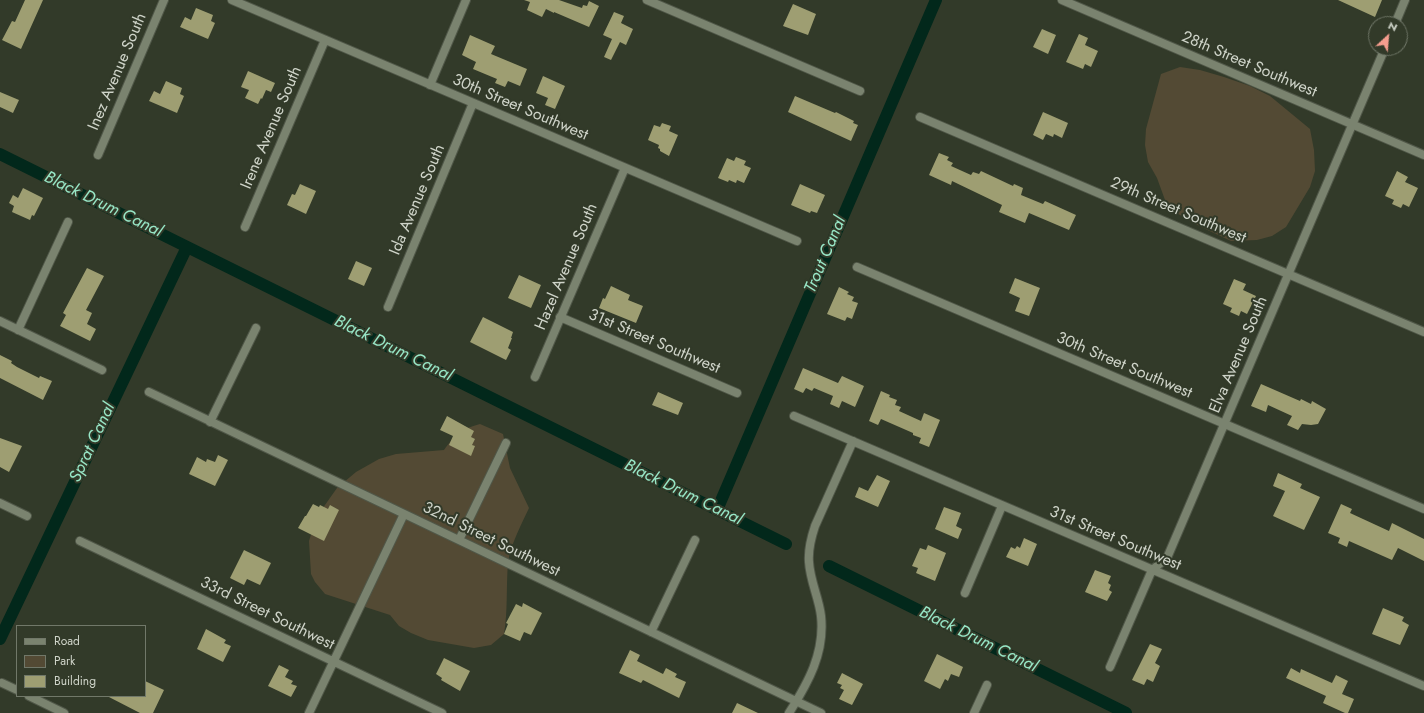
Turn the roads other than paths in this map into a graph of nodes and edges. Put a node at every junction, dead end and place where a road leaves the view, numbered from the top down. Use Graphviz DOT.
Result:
graph roads {
  1 [pos="164,0"];
  2 [pos="232,0"];
  3 [pos="466,0"];
  4 [pos="647,0"];
  5 [pos="1062,0"];
  6 [pos="1405,0"];
  7 [pos="1398,16"];
  8 [pos="325,40"];
  9 [pos="1382,56"];
  10 [pos="430,85"];
  11 [pos="860,91"];
  12 [pos="474,103"];
  13 [pos="920,117"];
  14 [pos="1352,124"];
  15 [pos="98,155"];
  16 [pos="1424,155"];
  17 [pos="625,168"];
  18 [pos="68,222"];
  19 [pos="245,227"];
  20 [pos="797,241"];
  21 [pos="857,267"];
  22 [pos="1289,274"];
  23 [pos="388,307"];
  24 [pos="560,317"];
  25 [pos="0,321"];
  26 [pos="256,328"];
  27 [pos="18,330"];
  28 [pos="1424,332"];
  29 [pos="102,370"];
  30 [pos="535,377"];
  31 [pos="149,392"];
  32 [pos="737,393"];
  33 [pos="794,416"];
  34 [pos="210,422"];
  35 [pos="1225,423"];
  36 [pos="853,441"];
  37 [pos="506,443"];
  38 [pos="0,502"];
  39 [pos="1002,506"];
  40 [pos="1424,509"];
  41 [pos="404,514"];
  42 [pos="27,516"];
  43 [pos="459,540"];
  44 [pos="695,540"];
  45 [pos="80,541"];
  46 [pos="1152,570"];
  47 [pos="964,593"];
  48 [pos="651,632"];
  49 [pos="333,661"];
  50 [pos="1110,667"];
  51 [pos="2,683"];
  52 [pos="987,685"];
  53 [pos="1424,686"];
  54 [pos="16,690"];
  55 [pos="31,697"];
  56 [pos="796,701"];
  57 [pos="64,713"];
  58 [pos="309,713"];
  59 [pos="442,713"];
  60 [pos="789,713"];
  61 [pos="821,713"];
  62 [pos="974,713"];
  1 -- 15 [label="street, Inez Avenue South"];
  2 -- 8 [label="street, 30th Street Southwest"];
  3 -- 10 [label="street"];
  4 -- 11 [label="street"];
  5 -- 14 [label="street, 28th Street Southwest"];
  6 -- 7 [label="street"];
  8 -- 10 [label="street, 30th Street Southwest"];
  8 -- 19 [label="street, Irene Avenue South"];
  9 -- 14 [label="street, Elva Avenue South"];
  10 -- 12 [label="street, 30th Street Southwest"];
  12 -- 17 [label="street, 30th Street Southwest"];
  12 -- 23 [label="street, Ida Avenue South"];
  13 -- 22 [label="street, 29th Street Southwest"];
  14 -- 16 [label="street, 28th Street Southwest"];
  14 -- 22 [label="street, Elva Avenue South"];
  17 -- 20 [label="street, 30th Street Southwest"];
  17 -- 24 [label="street, Hazel Avenue South"];
  18 -- 27 [label="street"];
  21 -- 35 [label="street, 30th Street Southwest"];
  22 -- 28 [label="street, 29th Street Southwest"];
  22 -- 35 [label="street, Elva Avenue South"];
  24 -- 30 [label="street, Hazel Avenue South"];
  24 -- 32 [label="street, 31st Street Southwest"];
  25 -- 27 [label="street"];
  26 -- 34 [label="street"];
  27 -- 29 [label="street"];
  31 -- 34 [label="street, 32nd Street Southwest"];
  33 -- 36 [label="street, 31st Street Southwest"];
  34 -- 41 [label="street, 32nd Street Southwest"];
  35 -- 40 [label="street, 30th Street Southwest"];
  35 -- 46 [label="street, Elva Avenue South"];
  36 -- 39 [label="street, 31st Street Southwest"];
  36 -- 56 [label="street"];
  37 -- 43 [label="street"];
  38 -- 42 [label="street"];
  39 -- 46 [label="street, 31st Street Southwest"];
  39 -- 47 [label="street"];
  41 -- 43 [label="street, 32nd Street Southwest"];
  41 -- 49 [label="street"];
  43 -- 48 [label="street, 32nd Street Southwest"];
  44 -- 48 [label="street"];
  45 -- 49 [label="street, 33rd Street Southwest"];
  46 -- 50 [label="street, Elva Avenue South"];
  46 -- 53 [label="street, 31st Street Southwest"];
  48 -- 56 [label="street, 32nd Street Southwest"];
  49 -- 58 [label="street"];
  49 -- 59 [label="street, 33rd Street Southwest"];
  51 -- 54 [label="street"];
  52 -- 62 [label="street"];
  55 -- 57 [label="street"];
  56 -- 60 [label="street"];
  56 -- 61 [label="street, 32nd Street Southwest"];
}
